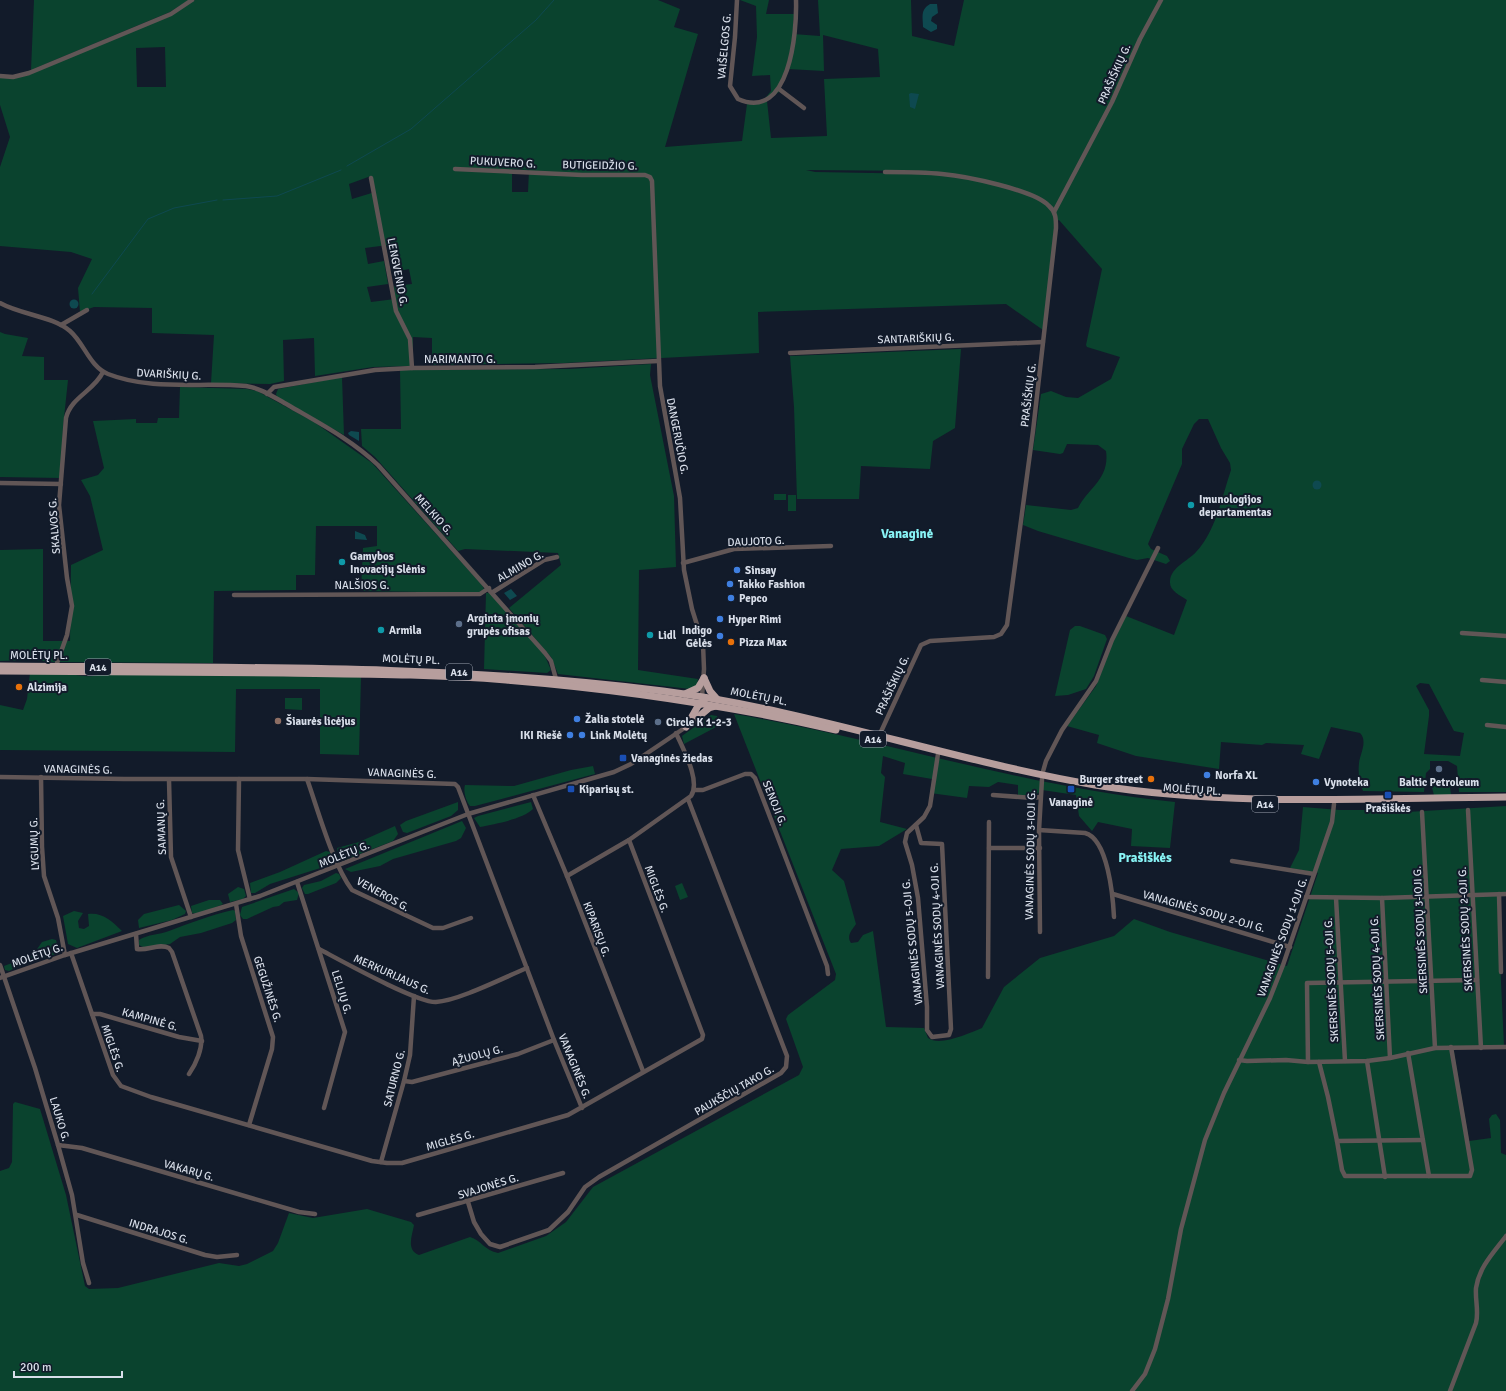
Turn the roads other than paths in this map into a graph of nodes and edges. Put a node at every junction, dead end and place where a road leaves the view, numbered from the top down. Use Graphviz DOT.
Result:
graph roads {
  1 [pos="192,0"];
  2 [pos="737,0"];
  3 [pos="796,0"];
  4 [pos="1162,0"];
  5 [pos="0,76"];
  6 [pos="779,88"];
  7 [pos="804,108"];
  8 [pos="455,169"];
  9 [pos="884,172"];
  10 [pos="550,173"];
  11 [pos="650,177"];
  12 [pos="371,178"];
  13 [pos="1054,212"];
  14 [pos="0,303"];
  15 [pos="87,310"];
  16 [pos="61,325"];
  17 [pos="1044,342"];
  18 [pos="790,353"];
  19 [pos="658,361"];
  20 [pos="412,368"];
  21 [pos="103,372"];
  22 [pos="267,394"];
  23 [pos="0,483"];
  24 [pos="61,484"];
  25 [pos="831,546"];
  26 [pos="1158,548"];
  27 [pos="557,557"];
  28 [pos="683,563"];
  29 [pos="489,588"];
  30 [pos="492,592"];
  31 [pos="234,595"];
  32 [pos="1462,633"];
  33 [pos="1506,636"];
  34 [pos="0,666"];
  35 [pos="56,666"];
  36 [pos="0,671"];
  37 [pos="704,678"];
  38 [pos="556,679"];
  39 [pos="1482,680"];
  40 [pos="1506,682"];
  41 [pos="685,698"];
  42 [pos="700,699"];
  43 [pos="715,701"];
  44 [pos="694,717"];
  45 [pos="1487,725"];
  46 [pos="686,727"];
  47 [pos="1506,727"];
  48 [pos="676,733"];
  49 [pos="879,736"];
  50 [pos="938,754"];
  51 [pos="0,777"];
  52 [pos="42,777"];
  53 [pos="1042,777"];
  54 [pos="239,779"];
  55 [pos="307,779"];
  56 [pos="169,780"];
  57 [pos="695,790"];
  58 [pos="533,795"];
  59 [pos="993,796"];
  60 [pos="1040,797"];
  61 [pos="1506,797"];
  62 [pos="688,799"];
  63 [pos="1506,801"];
  64 [pos="1334,804"];
  65 [pos="1468,810"];
  66 [pos="1422,812"];
  67 [pos="468,814"];
  68 [pos="989,822"];
  69 [pos="916,824"];
  70 [pos="1039,830"];
  71 [pos="630,840"];
  72 [pos="989,848"];
  73 [pos="1040,848"];
  74 [pos="1232,861"];
  75 [pos="339,866"];
  76 [pos="1314,874"];
  77 [pos="567,876"];
  78 [pos="297,882"];
  79 [pos="1113,894"];
  80 [pos="1499,894"];
  81 [pos="1506,894"];
  82 [pos="1472,895"];
  83 [pos="1427,896"];
  84 [pos="1306,897"];
  85 [pos="1336,898"];
  86 [pos="1382,898"];
  87 [pos="250,899"];
  88 [pos="236,904"];
  89 [pos="191,917"];
  90 [pos="1114,917"];
  91 [pos="471,918"];
  92 [pos="1040,932"];
  93 [pos="136,934"];
  94 [pos="1290,947"];
  95 [pos="319,949"];
  96 [pos="71,953"];
  97 [pos="65,955"];
  98 [pos="0,965"];
  99 [pos="527,968"];
  100 [pos="1501,972"];
  101 [pos="828,974"];
  102 [pos="2,977"];
  103 [pos="988,977"];
  104 [pos="1432,980"];
  105 [pos="1477,980"];
  106 [pos="1386,981"];
  107 [pos="1341,983"];
  108 [pos="414,996"];
  109 [pos="92,1014"];
  110 [pos="936,1038"];
  111 [pos="554,1040"];
  112 [pos="202,1041"];
  113 [pos="1506,1047"];
  114 [pos="1435,1048"];
  115 [pos="1450,1048"];
  116 [pos="1481,1048"];
  117 [pos="1408,1053"];
  118 [pos="1390,1058"];
  119 [pos="1239,1060"];
  120 [pos="1345,1061"];
  121 [pos="1367,1061"];
  122 [pos="1308,1062"];
  123 [pos="1319,1062"];
  124 [pos="643,1071"];
  125 [pos="189,1074"];
  126 [pos="404,1081"];
  127 [pos="324,1108"];
  128 [pos="582,1108"];
  129 [pos="249,1125"];
  130 [pos="1424,1140"];
  131 [pos="1337,1141"];
  132 [pos="1380,1141"];
  133 [pos="58,1144"];
  134 [pos="381,1162"];
  135 [pos="563,1172"];
  136 [pos="1429,1176"];
  137 [pos="1386,1177"];
  138 [pos="468,1202"];
  139 [pos="315,1214"];
  140 [pos="77,1215"];
  141 [pos="418,1215"];
  142 [pos="1506,1236"];
  143 [pos="237,1255"];
  144 [pos="89,1283"];
  145 [pos="1132,1391"];
  146 [pos="1450,1391"];
  1 -- 5 [label="street"];
  2 -- 6 [label="street, VAIŠELGOS G."];
  3 -- 6 [label="street"];
  4 -- 13 [label="street, PRAŠIŠKIŲ G."];
  6 -- 7 [label="street"];
  8 -- 10 [label="street, PUKUVERO G."];
  9 -- 13 [label="street"];
  10 -- 11 [label="street, BUTIGEIDŽIO G."];
  11 -- 19 [label="street, DANGERUČIO G."];
  12 -- 20 [label="street, LENGVENIO G."];
  13 -- 17 [label="street, PRAŠIŠKIŲ G."];
  14 -- 16 [label="street"];
  15 -- 16 [label="street"];
  16 -- 21 [label="street"];
  17 -- 18 [label="street, SANTARIŠKIŲ G."];
  17 -- 49 [label="street, PRAŠIŠKIŲ G."];
  19 -- 20 [label="street, NARIMANTO G."];
  19 -- 28 [label="street, DANGERUČIO G."];
  20 -- 22 [label="street, NARIMANTO G."];
  21 -- 22 [label="street, DVARIŠKIŲ G."];
  21 -- 24 [label="street, SKALVOS G."];
  22 -- 29 [label="street, MELKIO G."];
  23 -- 24 [label="street"];
  24 -- 35 [label="street, SKALVOS G."];
  25 -- 28 [label="street, DAUJOTO G."];
  26 -- 53 [label="street, VANAGINĖS SODŲ 3-IOJI G."];
  27 -- 30 [label="street, ALMINO G."];
  28 -- 37 [label="street, DANGERUČIO G."];
  29 -- 30 [label="street, MELKIO G."];
  29 -- 31 [label="street, NALŠIOS G."];
  30 -- 38 [label="street, MELKIO G."];
  32 -- 33 [label="street"];
  34 -- 35 [label="highway, MOLĖTŲ PL. / A14"];
  35 -- 38 [label="highway, MOLĖTŲ PL. / A14"];
  36 -- 41 [label="highway, MOLĖTŲ PL. / A14"];
  37 -- 41 [label="highway"];
  37 -- 42 [label="street, DANGERUČIO G."];
  37 -- 43 [label="highway"];
  38 -- 41 [label="highway, MOLĖTŲ PL. / A14"];
  39 -- 40 [label="street"];
  41 -- 42 [label="highway, MOLĖTŲ PL. / A14"];
  41 -- 44 [label="highway"];
  42 -- 43 [label="highway"];
  42 -- 44 [label="highway"];
  43 -- 44 [label="highway"];
  43 -- 49 [label="highway, MOLĖTŲ PL. / A14"];
  43 -- 50 [label="highway, MOLĖTŲ PL. / A14"];
  44 -- 46 [label="highway"];
  45 -- 47 [label="street"];
  46 -- 48 [label="street, MOLĖTŲ G."];
  48 -- 57 [label="street"];
  48 -- 58 [label="street, MOLĖTŲ G."];
  49 -- 53 [label="highway, MOLĖTŲ PL. / A14"];
  50 -- 53 [label="highway, MOLĖTŲ PL. / A14"];
  50 -- 69 [label="street, VANAGINĖS SODŲ 5-OJI G."];
  51 -- 52 [label="street, VANAGINĖS G."];
  52 -- 56 [label="street, VANAGINĖS G."];
  52 -- 97 [label="street, LYGUMŲ G."];
  53 -- 60 [label="street, VANAGINĖS SODŲ 3-IOJI G."];
  53 -- 61 [label="highway, MOLĖTŲ PL. / A14"];
  53 -- 64 [label="highway, MOLĖTŲ PL. / A14"];
  54 -- 55 [label="street, VANAGINĖS G."];
  54 -- 56 [label="street, VANAGINĖS G."];
  54 -- 87 [label="street"];
  55 -- 67 [label="street, VANAGINĖS G."];
  55 -- 75 [label="street, VENEROS G."];
  56 -- 89 [label="street, SAMANŲ G."];
  57 -- 62 [label="street"];
  57 -- 101 [label="street, SENOJI G."];
  58 -- 67 [label="street, MOLĖTŲ G."];
  58 -- 77 [label="street, KIPARISŲ G."];
  59 -- 60 [label="street"];
  60 -- 70 [label="street, VANAGINĖS SODŲ 3-IOJI G."];
  62 -- 71 [label="street"];
  62 -- 138 [label="street, PAUKŠČIŲ TAKO G."];
  63 -- 64 [label="highway, MOLĖTŲ PL. / A14"];
  64 -- 76 [label="street, VANAGINĖS SODŲ 1-OJI G."];
  65 -- 82 [label="street, SKERSINĖS SODŲ 2-OJI G."];
  66 -- 83 [label="street, SKERSINĖS SODŲ 3-IOJI G."];
  67 -- 75 [label="street, MOLĖTŲ G."];
  67 -- 99 [label="street, VANAGINĖS G."];
  68 -- 72 [label="street"];
  69 -- 110 [label="street, VANAGINĖS SODŲ 5-OJI G."];
  69 -- 110 [label="street, VANAGINĖS SODŲ 4-OJI G."];
  70 -- 73 [label="street, VANAGINĖS SODŲ 3-IOJI G."];
  70 -- 79 [label="street"];
  71 -- 77 [label="street"];
  71 -- 124 [label="street, MIGLĖS G."];
  72 -- 73 [label="street"];
  72 -- 103 [label="street"];
  73 -- 92 [label="street, VANAGINĖS SODŲ 3-IOJI G."];
  74 -- 76 [label="street"];
  75 -- 78 [label="street, MOLĖTŲ G."];
  75 -- 91 [label="street, VENEROS G."];
  76 -- 84 [label="street, VANAGINĖS SODŲ 1-OJI G."];
  77 -- 124 [label="street, KIPARISŲ G."];
  78 -- 87 [label="street, MOLĖTŲ G."];
  78 -- 95 [label="street, LELIJŲ G."];
  79 -- 90 [label="street"];
  79 -- 94 [label="street, VANAGINĖS SODŲ 2-OJI G."];
  80 -- 81 [label="street"];
  80 -- 82 [label="street"];
  80 -- 100 [label="street"];
  82 -- 83 [label="street"];
  82 -- 105 [label="street, SKERSINĖS SODŲ 2-OJI G."];
  83 -- 86 [label="street"];
  83 -- 104 [label="street, SKERSINĖS SODŲ 3-IOJI G."];
  84 -- 85 [label="street"];
  84 -- 94 [label="street, VANAGINĖS SODŲ 1-OJI G."];
  85 -- 86 [label="street"];
  85 -- 107 [label="street, SKERSINĖS SODŲ 5-OJI G."];
  86 -- 106 [label="street, SKERSINĖS SODŲ 4-OJI G."];
  87 -- 88 [label="street, MOLĖTŲ G."];
  88 -- 89 [label="street, MOLĖTŲ G."];
  88 -- 129 [label="street, GEGUŽINĖS G."];
  89 -- 93 [label="street, MOLĖTŲ G."];
  93 -- 96 [label="street, MOLĖTŲ G."];
  93 -- 112 [label="street, KAMPINĖ G."];
  94 -- 119 [label="street, VANAGINĖS SODŲ 1-OJI G."];
  95 -- 108 [label="street, MERKURIJAUS G."];
  95 -- 127 [label="street, LELIJŲ G."];
  96 -- 97 [label="street, MOLĖTŲ G."];
  96 -- 109 [label="street, MIGLĖS G."];
  97 -- 102 [label="street, MOLĖTŲ G."];
  98 -- 102 [label="street, LAUKO G."];
  99 -- 108 [label="street, MERKURIJAUS G."];
  99 -- 111 [label="street, VANAGINĖS G."];
  102 -- 133 [label="street, LAUKO G."];
  104 -- 105 [label="street"];
  104 -- 106 [label="street"];
  104 -- 114 [label="street, SKERSINĖS SODŲ 3-IOJI G."];
  105 -- 116 [label="street, SKERSINĖS SODŲ 2-OJI G."];
  106 -- 107 [label="street"];
  106 -- 118 [label="street, SKERSINĖS SODŲ 4-OJI G."];
  107 -- 120 [label="street, SKERSINĖS SODŲ 5-OJI G."];
  107 -- 122 [label="street"];
  108 -- 126 [label="street, SATURNO G."];
  109 -- 112 [label="street, KAMPINĖ G."];
  109 -- 129 [label="street, MIGLĖS G."];
  111 -- 126 [label="street, ĄŽUOLŲ G."];
  111 -- 128 [label="street, VANAGINĖS G."];
  112 -- 125 [label="street"];
  113 -- 116 [label="street"];
  114 -- 115 [label="street"];
  114 -- 117 [label="street"];
  115 -- 116 [label="street"];
  115 -- 136 [label="street"];
  117 -- 118 [label="street"];
  117 -- 130 [label="street"];
  118 -- 121 [label="street"];
  119 -- 122 [label="street"];
  119 -- 145 [label="street, VANAGINĖS SODŲ 1-OJI G."];
  120 -- 121 [label="street"];
  120 -- 123 [label="street"];
  121 -- 132 [label="street"];
  122 -- 123 [label="street"];
  123 -- 131 [label="street"];
  124 -- 128 [label="street, MIGLĖS G."];
  126 -- 134 [label="street, SATURNO G."];
  128 -- 134 [label="street, MIGLĖS G."];
  129 -- 134 [label="street, MIGLĖS G."];
  130 -- 132 [label="street"];
  130 -- 136 [label="street"];
  131 -- 132 [label="street"];
  131 -- 137 [label="street"];
  132 -- 137 [label="street"];
  133 -- 139 [label="street, VAKARŲ G."];
  133 -- 140 [label="street, LAUKO G."];
  135 -- 138 [label="street, SVAJONĖS G."];
  136 -- 137 [label="street"];
  138 -- 141 [label="street, SVAJONĖS G."];
  140 -- 143 [label="street, INDRAJOS G."];
  140 -- 144 [label="street, LAUKO G."];
  142 -- 146 [label="street"];
}
